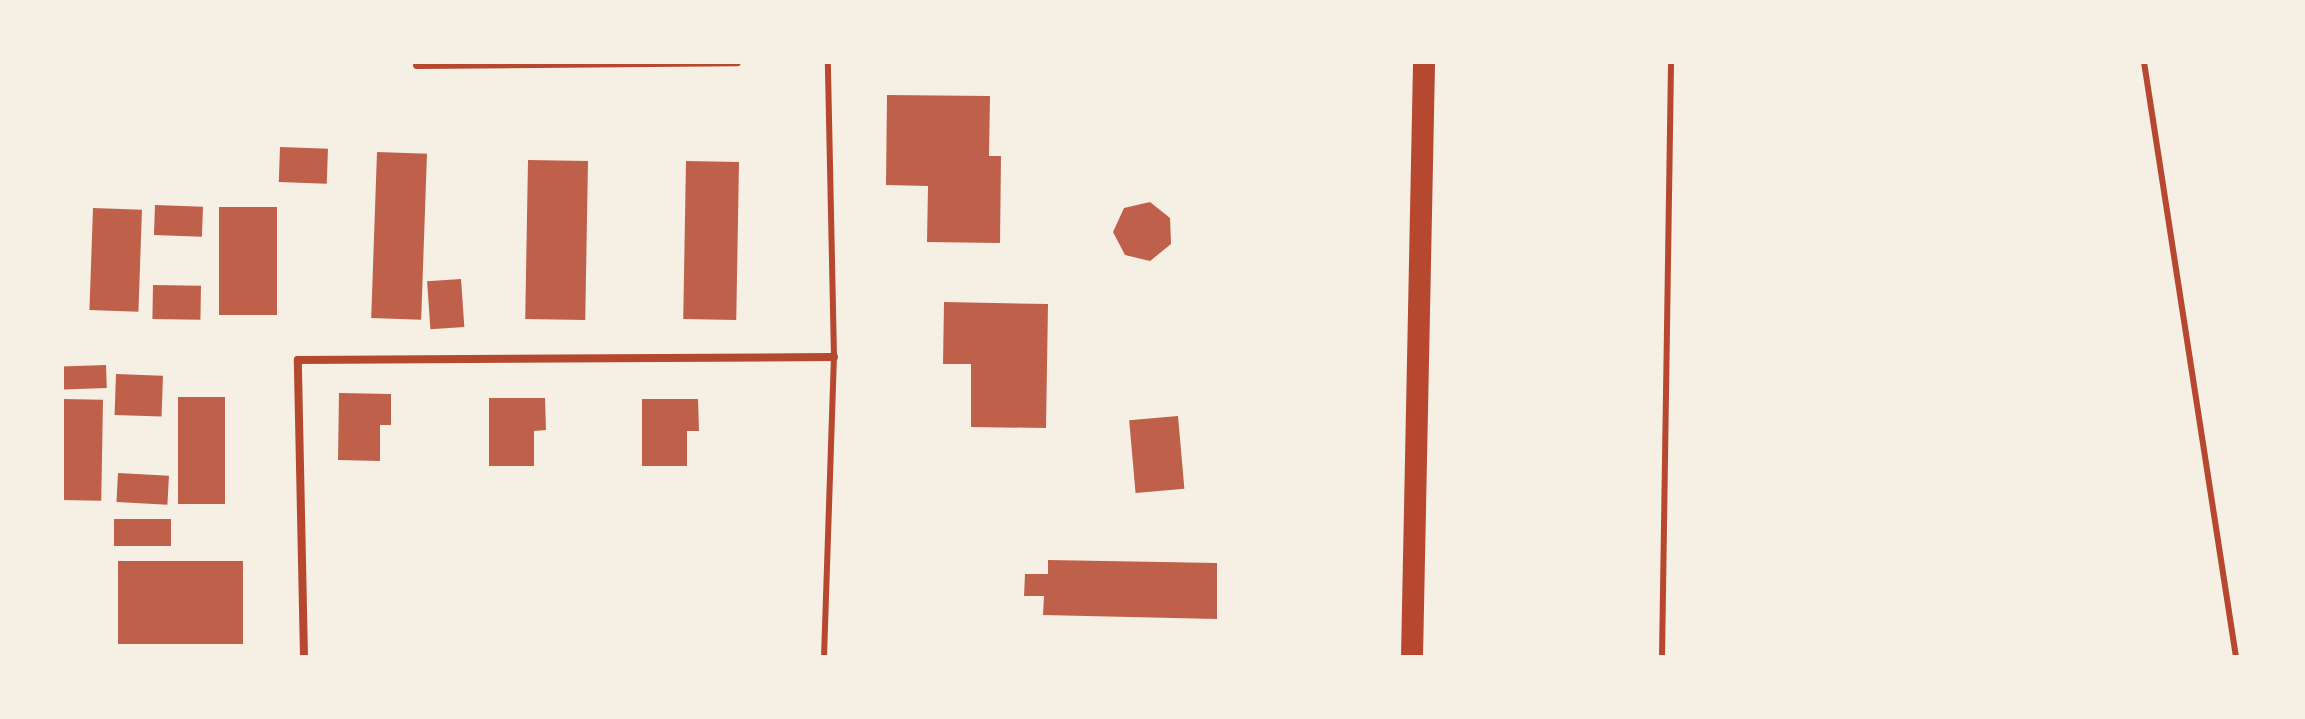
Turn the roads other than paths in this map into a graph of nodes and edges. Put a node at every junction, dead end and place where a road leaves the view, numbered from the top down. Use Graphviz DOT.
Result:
graph roads {
  1 [pos="737,62"];
  2 [pos="828,62"];
  3 [pos="1424,62"];
  4 [pos="1671,62"];
  5 [pos="2144,62"];
  6 [pos="417,65"];
  7 [pos="834,357"];
  8 [pos="304,657"];
  9 [pos="824,657"];
  10 [pos="1412,657"];
  11 [pos="1662,657"];
  12 [pos="2236,657"];
  1 -- 6 [label="street"];
  2 -- 7 [label="lane"];
  3 -- 10 [label="highway"];
  4 -- 11 [label="lane"];
  5 -- 12 [label="lane"];
  7 -- 8 [label="street"];
  7 -- 9 [label="lane"];
}
